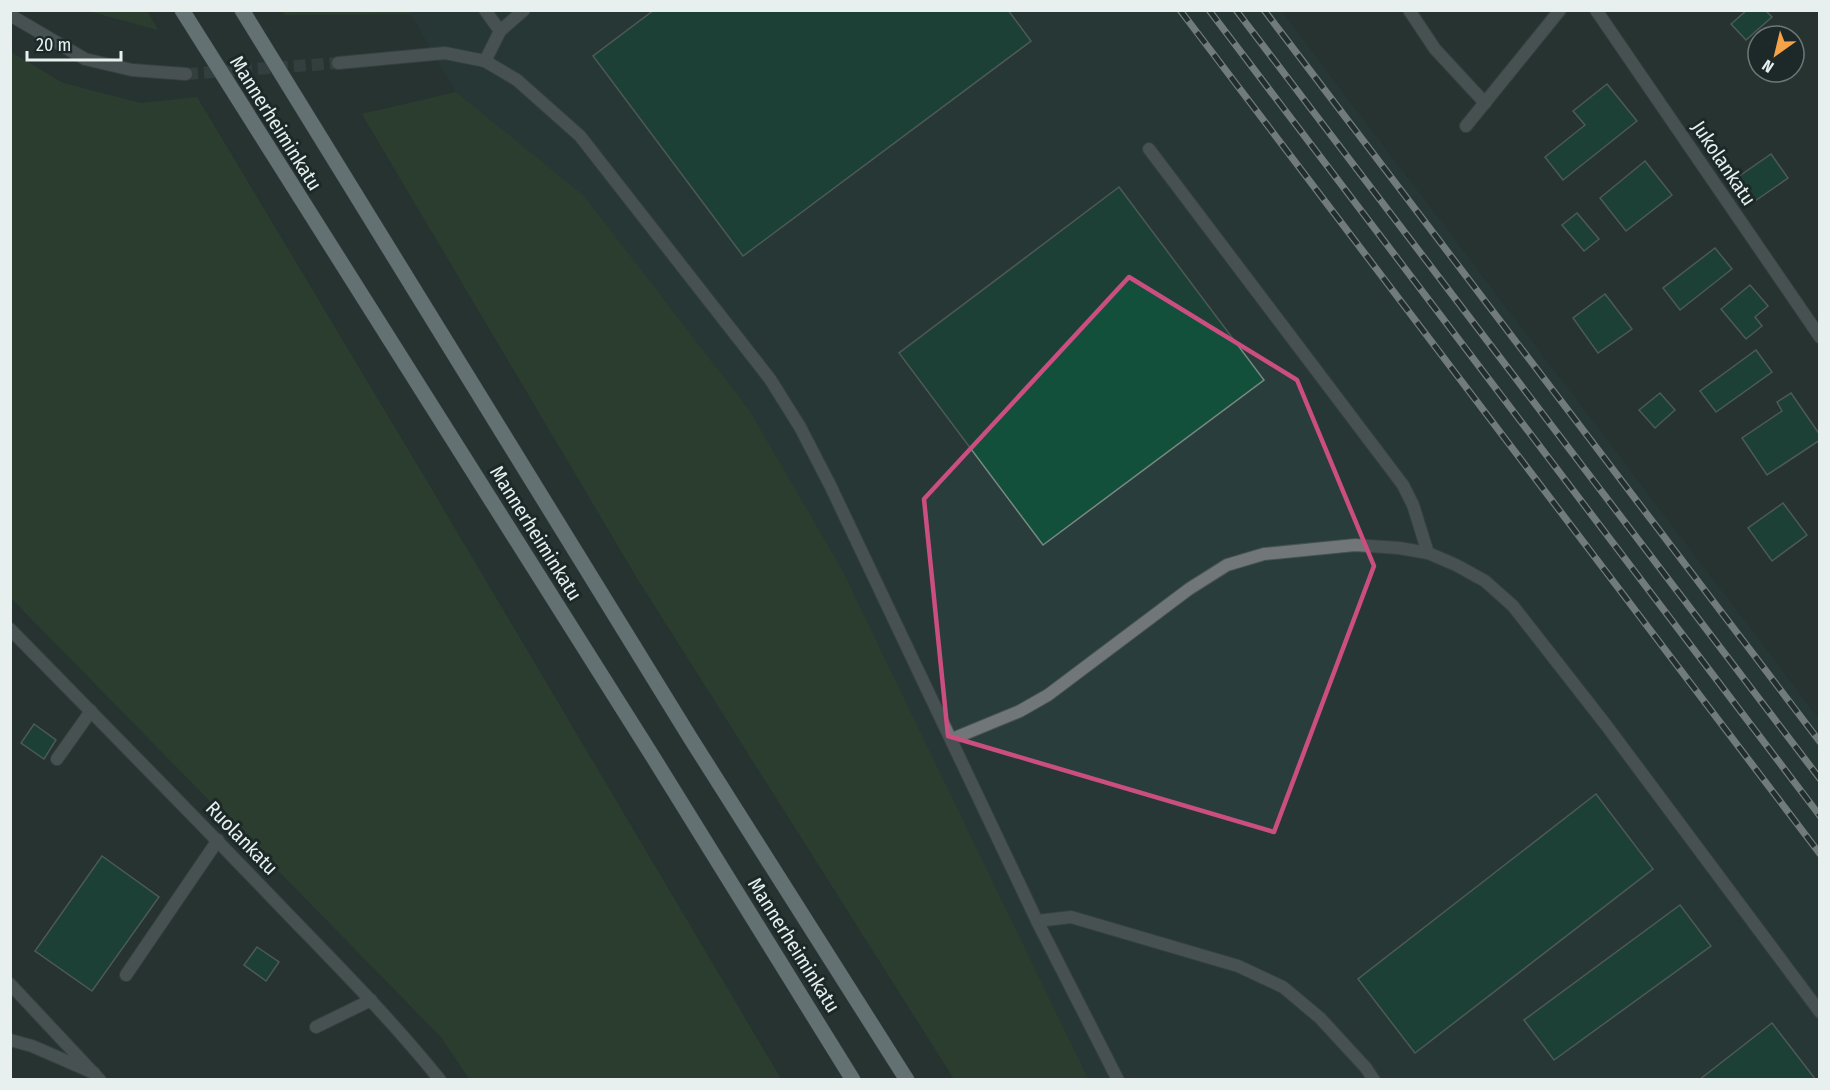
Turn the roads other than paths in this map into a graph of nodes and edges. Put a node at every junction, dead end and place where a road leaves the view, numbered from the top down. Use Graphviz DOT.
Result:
graph roads {
  1 [pos="182,10"];
  2 [pos="242,10"];
  3 [pos="485,10"];
  4 [pos="524,10"];
  5 [pos="1409,10"];
  6 [pos="1560,10"];
  7 [pos="1596,10"];
  8 [pos="10,15"];
  9 [pos="500,31"];
  10 [pos="485,61"];
  11 [pos="338,63"];
  12 [pos="186,74"];
  13 [pos="1485,103"];
  14 [pos="1467,126"];
  15 [pos="1149,149"];
  16 [pos="1820,337"];
  17 [pos="1428,553"];
  18 [pos="10,629"];
  19 [pos="91,711"];
  20 [pos="952,739"];
  21 [pos="57,759"];
  22 [pos="218,840"];
  23 [pos="1037,921"];
  24 [pos="126,975"];
  25 [pos="10,984"];
  26 [pos="371,1000"];
  27 [pos="1820,1012"];
  28 [pos="316,1027"];
  29 [pos="10,1040"];
  30 [pos="97,1076"];
  31 [pos="440,1080"];
  32 [pos="853,1080"];
  33 [pos="907,1080"];
  34 [pos="1118,1080"];
  35 [pos="1374,1080"];
  1 -- 32 [label="main road, Mannerheiminkatu"];
  2 -- 33 [label="main road, Mannerheiminkatu"];
  3 -- 9 [label="street"];
  4 -- 9 [label="street"];
  5 -- 13 [label="street"];
  6 -- 13 [label="street"];
  7 -- 16 [label="street, Jukolankatu"];
  8 -- 12 [label="street"];
  9 -- 10 [label="street"];
  10 -- 11 [label="street"];
  10 -- 20 [label="street"];
  13 -- 14 [label="street"];
  15 -- 17 [label="street"];
  17 -- 20 [label="street"];
  17 -- 27 [label="street"];
  18 -- 19 [label="street, Ruolankatu"];
  19 -- 21 [label="street"];
  19 -- 22 [label="street, Ruolankatu"];
  20 -- 23 [label="street"];
  22 -- 24 [label="street"];
  22 -- 26 [label="street, Ruolankatu"];
  23 -- 34 [label="street"];
  23 -- 35 [label="street"];
  25 -- 30 [label="street"];
  26 -- 28 [label="street"];
  26 -- 31 [label="street, Ruolankatu"];
  29 -- 30 [label="street"];
}
